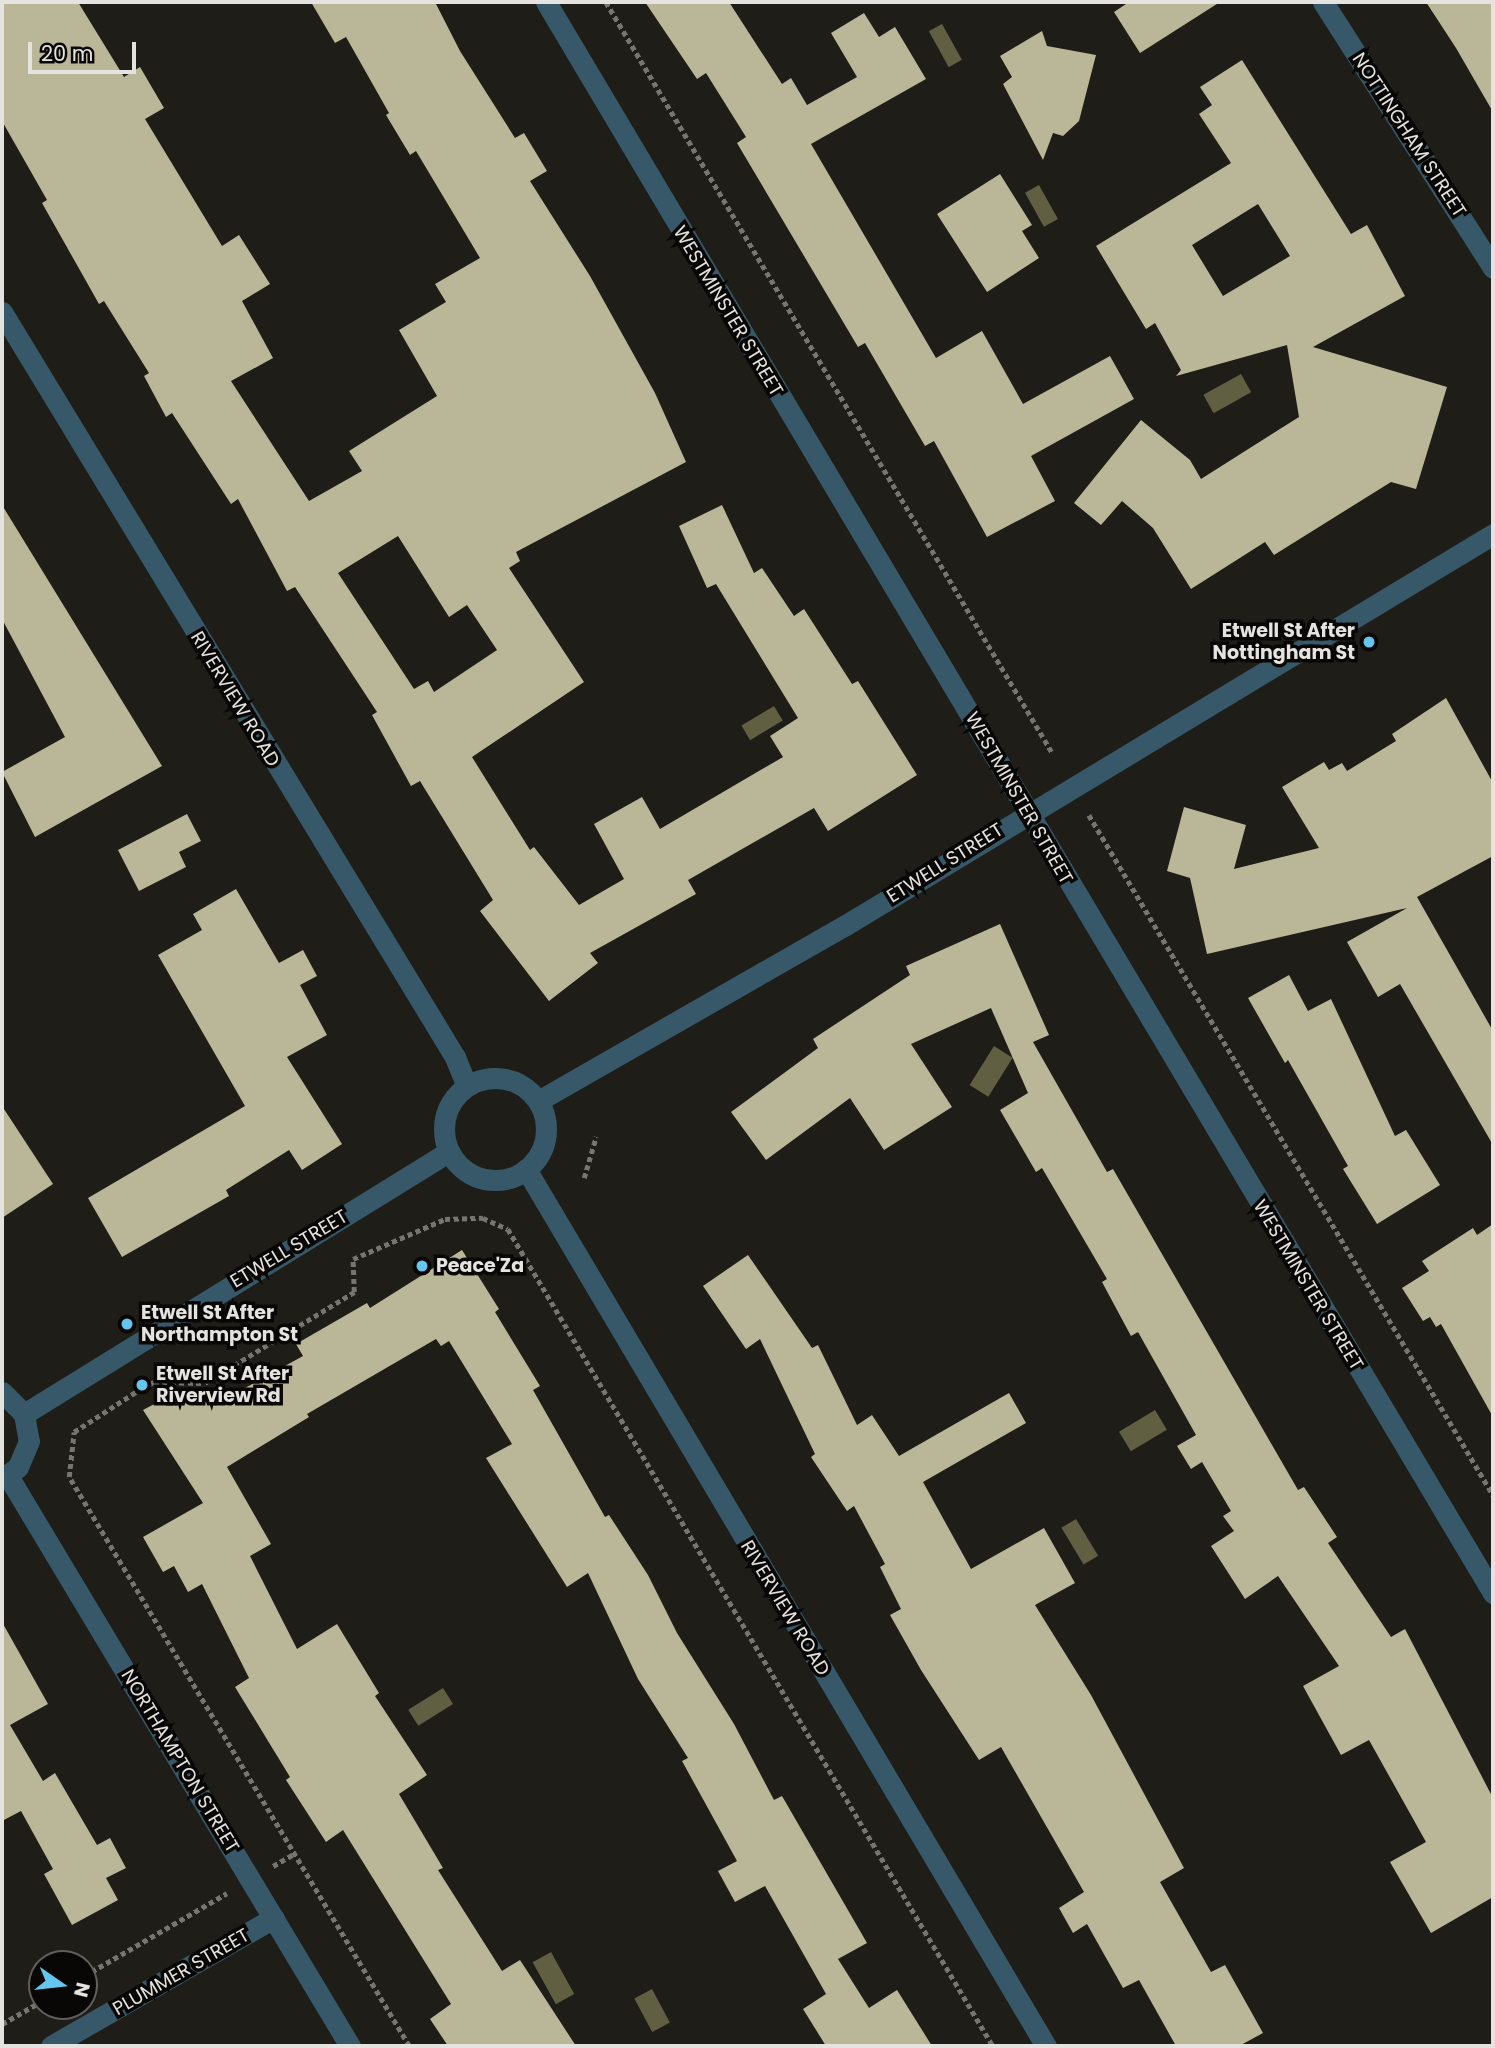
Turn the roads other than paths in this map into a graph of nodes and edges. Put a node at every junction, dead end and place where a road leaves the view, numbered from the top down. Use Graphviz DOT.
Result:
graph roads {
  1 [pos="545,2"];
  2 [pos="1323,2"];
  3 [pos="1493,268"];
  4 [pos="2,312"];
  5 [pos="1493,534"];
  6 [pos="1027,811"];
  7 [pos="467,1086"];
  8 [pos="537,1101"];
  9 [pos="449,1152"];
  10 [pos="526,1169"];
  11 [pos="2,1392"];
  12 [pos="24,1414"];
  13 [pos="5,1478"];
  14 [pos="1493,1593"];
  15 [pos="274,1918"];
  16 [pos="51,2046"];
  17 [pos="350,2046"];
  18 [pos="1046,2046"];
  1 -- 6 [label="street, WESTMINSTER STREET"];
  2 -- 3 [label="street, NOTTINGHAM STREET"];
  4 -- 7 [label="street, RIVERVIEW ROAD"];
  5 -- 6 [label="street, ETWELL STREET"];
  6 -- 8 [label="street, ETWELL STREET"];
  6 -- 14 [label="street, WESTMINSTER STREET"];
  7 -- 8 [label="street"];
  7 -- 9 [label="street"];
  8 -- 10 [label="street"];
  9 -- 10 [label="street"];
  9 -- 12 [label="street, ETWELL STREET"];
  10 -- 18 [label="street, RIVERVIEW ROAD"];
  11 -- 12 [label="street"];
  12 -- 13 [label="street"];
  13 -- 15 [label="street, NORTHAMPTON STREET"];
  15 -- 16 [label="street, PLUMMER STREET"];
  15 -- 17 [label="street, NORTHAMPTON STREET"];
}
